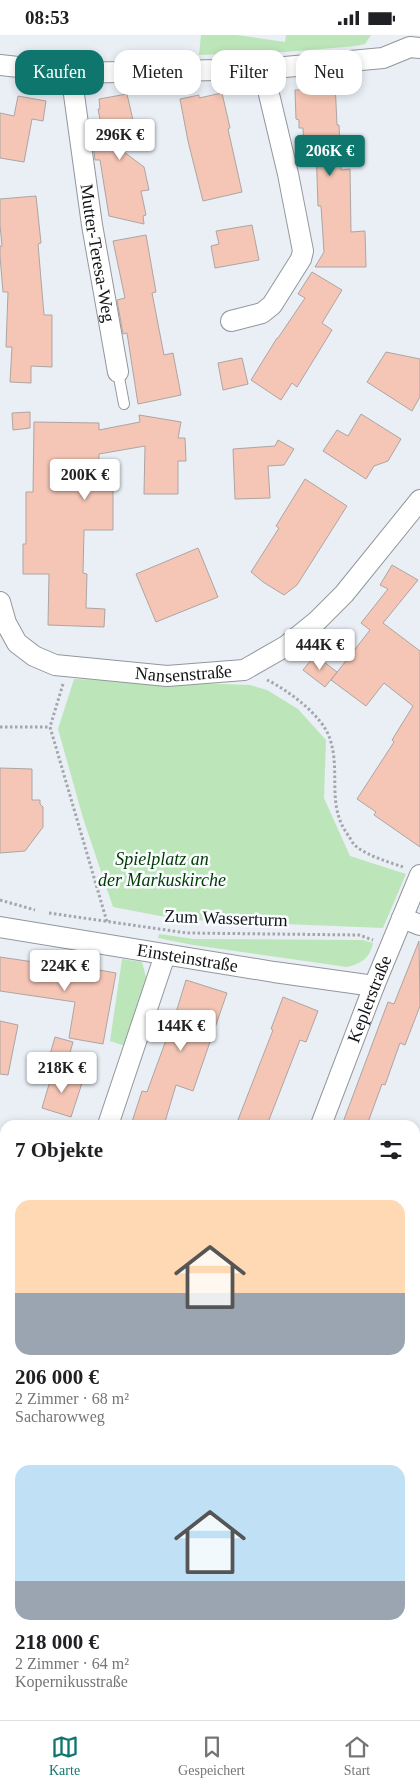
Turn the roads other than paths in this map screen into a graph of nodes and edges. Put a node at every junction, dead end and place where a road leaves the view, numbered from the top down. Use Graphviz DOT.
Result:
graph roads {
  1 [pos="410,43"];
  2 [pos="0,65"];
  3 [pos="15,67"];
  4 [pos="286,67"];
  5 [pos="211,70"];
  6 [pos="104,72"];
  7 [pos="74,95"];
  8 [pos="269,95"];
  9 [pos="231,321"];
  10 [pos="118,372"];
  11 [pos="124,404"];
  12 [pos="420,500"];
  13 [pos="0,602"];
  14 [pos="416,873"];
  15 [pos="411,922"];
  16 [pos="0,927"];
  17 [pos="165,955"];
  18 [pos="374,986"];
  19 [pos="110,1120"];
  20 [pos="323,1120"];
  1 -- 4 [label="street"];
  2 -- 3 [label="street"];
  5 -- 6 [label="street"];
  7 -- 10 [label="street, Mutter-Teresa-Weg"];
  8 -- 9 [label="street"];
  10 -- 11 [label="lane, Mutter-Teresa-Weg"];
  12 -- 13 [label="street, Nansenstraße"];
  14 -- 15 [label="street, Keplerstraße"];
  15 -- 18 [label="street, Keplerstraße"];
  16 -- 17 [label="street, Einsteinstraße"];
  17 -- 18 [label="street, Einsteinstraße"];
  17 -- 19 [label="street"];
  18 -- 20 [label="street, Keplerstraße"];
}
